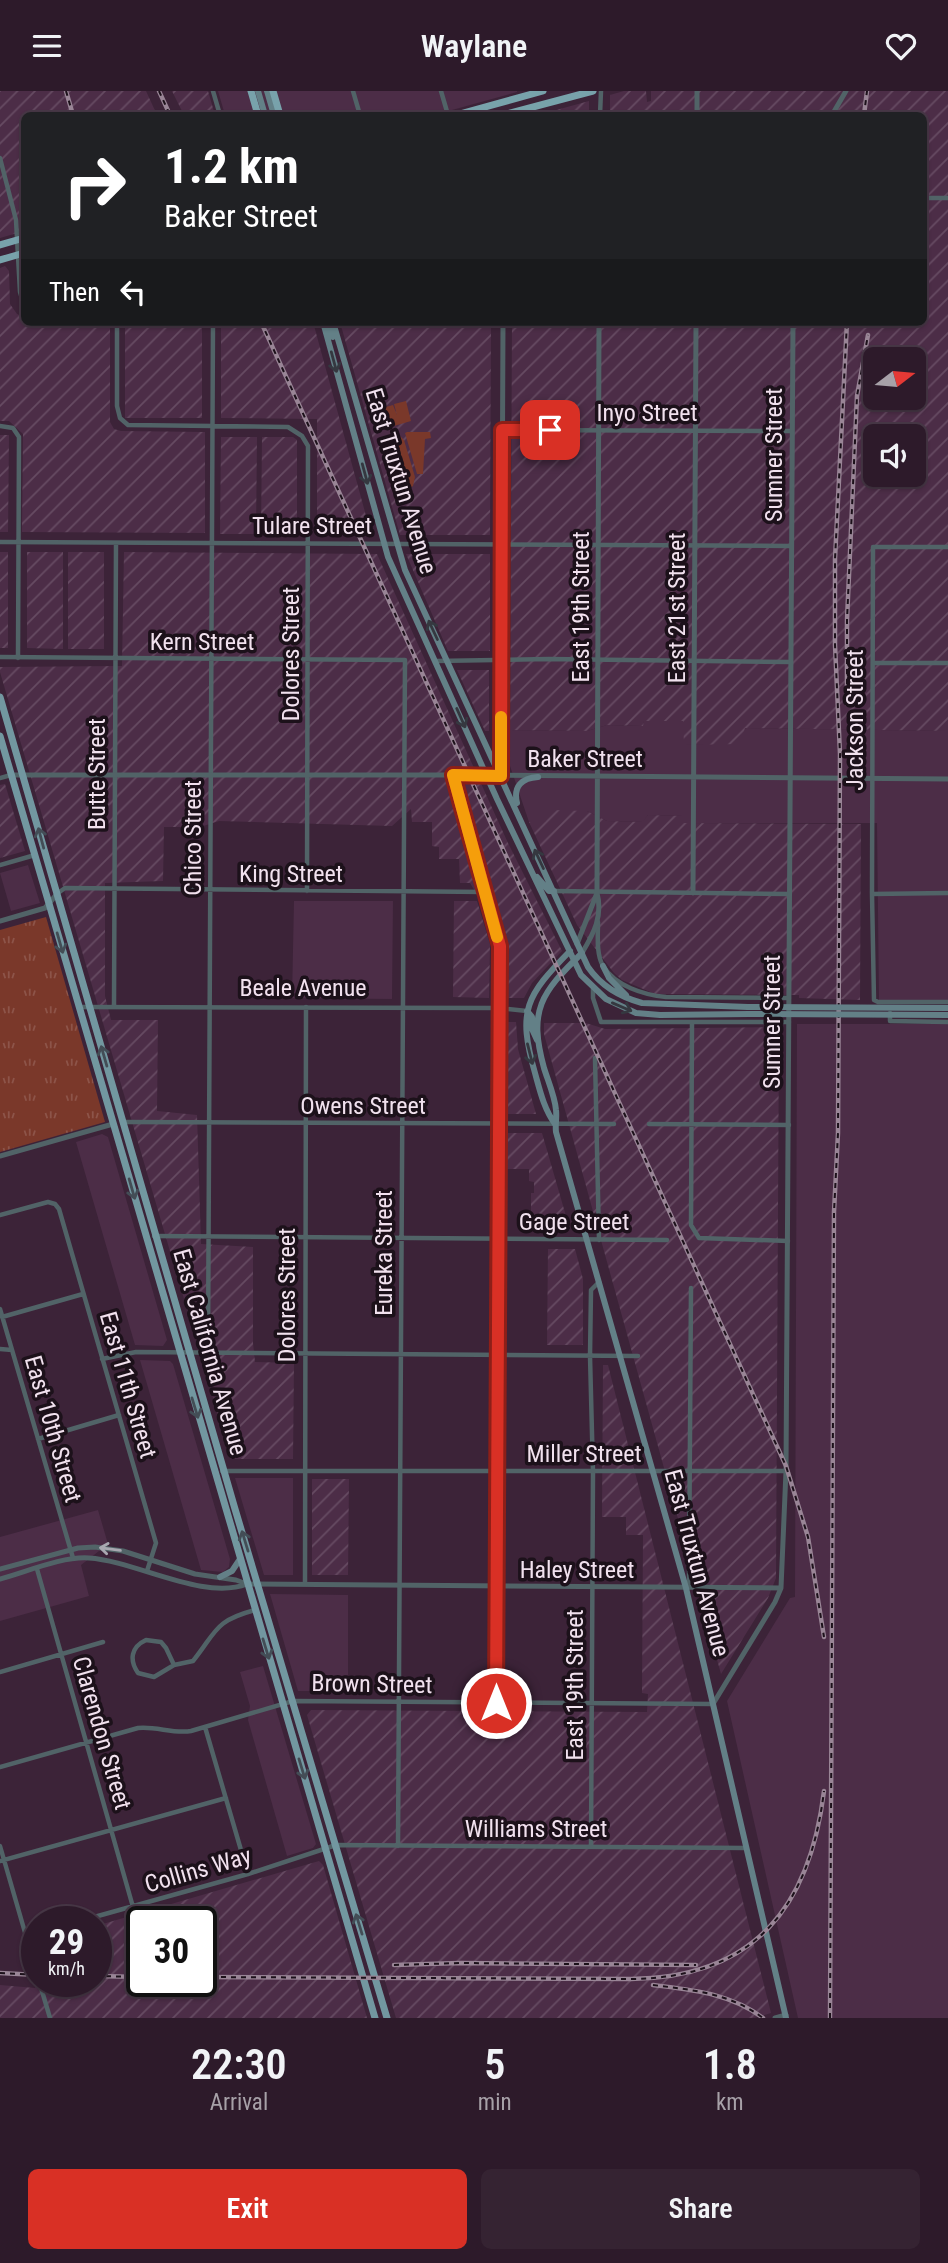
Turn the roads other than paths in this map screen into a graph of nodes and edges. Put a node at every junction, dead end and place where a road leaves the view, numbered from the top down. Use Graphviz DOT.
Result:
graph roads {
  1 [pos="213,91"];
  2 [pos="251,91"];
  3 [pos="258,91"];
  4 [pos="267,91"];
  5 [pos="273,91"];
  6 [pos="353,91"];
  7 [pos="441,91"];
  8 [pos="543,91"];
  9 [pos="593,91"];
  10 [pos="601,91"];
  11 [pos="697,91"];
  12 [pos="846,91"];
  13 [pos="528,93"];
  14 [pos="532,107"];
  15 [pos="219,112"];
  16 [pos="257,112"];
  17 [pos="264,112"];
  18 [pos="273,112"];
  19 [pos="279,112"];
  20 [pos="359,112"];
  21 [pos="446,112"];
  22 [pos="466,112"];
  23 [pos="514,112"];
  24 [pos="534,112"];
  25 [pos="600,112"];
  26 [pos="697,112"];
  27 [pos="834,112"];
  28 [pos="0,158"];
  29 [pos="927,198"];
  30 [pos="948,198"];
  31 [pos="21,239"];
  32 [pos="0,245"];
  33 [pos="21,254"];
  34 [pos="0,260"];
  35 [pos="21,273"];
  36 [pos="21,296"];
  37 [pos="117,326"];
  38 [pos="214,326"];
  39 [pos="329,326"];
  40 [pos="330,326"];
  41 [pos="503,326"];
  42 [pos="600,326"];
  43 [pos="696,326"];
  44 [pos="793,326"];
  45 [pos="0,426"];
  46 [pos="213,428"];
  47 [pos="363,428"];
  48 [pos="352,430"];
  49 [pos="502,430"];
  50 [pos="599,430"];
  51 [pos="695,430"];
  52 [pos="792,431"];
  53 [pos="0,542"];
  54 [pos="19,542"];
  55 [pos="116,543"];
  56 [pos="212,543"];
  57 [pos="309,544"];
  58 [pos="384,544"];
  59 [pos="396,544"];
  60 [pos="502,545"];
  61 [pos="598,545"];
  62 [pos="695,546"];
  63 [pos="792,546"];
  64 [pos="948,547"];
  65 [pos="0,657"];
  66 [pos="18,658"];
  67 [pos="115,659"];
  68 [pos="212,659"];
  69 [pos="501,659"];
  70 [pos="308,660"];
  71 [pos="405,660"];
  72 [pos="598,660"];
  73 [pos="694,660"];
  74 [pos="435,661"];
  75 [pos="448,661"];
  76 [pos="791,662"];
  77 [pos="873,663"];
  78 [pos="948,663"];
  79 [pos="0,697"];
  80 [pos="0,736"];
  81 [pos="24,774"];
  82 [pos="115,774"];
  83 [pos="11,775"];
  84 [pos="211,775"];
  85 [pos="308,775"];
  86 [pos="453,775"];
  87 [pos="486,775"];
  88 [pos="404,776"];
  89 [pos="501,776"];
  90 [pos="538,777"];
  91 [pos="597,777"];
  92 [pos="0,778"];
  93 [pos="694,778"];
  94 [pos="790,778"];
  95 [pos="872,778"];
  96 [pos="948,779"];
  97 [pos="522,821"];
  98 [pos="35,855"];
  99 [pos="0,865"];
  100 [pos="529,867"];
  101 [pos="114,890"];
  102 [pos="211,891"];
  103 [pos="307,891"];
  104 [pos="554,891"];
  105 [pos="404,892"];
  106 [pos="485,892"];
  107 [pos="597,893"];
  108 [pos="693,893"];
  109 [pos="948,893"];
  110 [pos="57,894"];
  111 [pos="790,894"];
  112 [pos="872,894"];
  113 [pos="49,904"];
  114 [pos="598,920"];
  115 [pos="0,921"];
  116 [pos="577,944"];
  117 [pos="569,952"];
  118 [pos="582,953"];
  119 [pos="574,961"];
  120 [pos="603,966"];
  121 [pos="593,989"];
  122 [pos="789,998"];
  123 [pos="633,1000"];
  124 [pos="890,1002"];
  125 [pos="948,1002"];
  126 [pos="90,1006"];
  127 [pos="114,1006"];
  128 [pos="210,1006"];
  129 [pos="79,1007"];
  130 [pos="306,1007"];
  131 [pos="403,1007"];
  132 [pos="499,1008"];
  133 [pos="948,1008"];
  134 [pos="527,1011"];
  135 [pos="748,1011"];
  136 [pos="948,1015"];
  137 [pos="692,1022"];
  138 [pos="789,1022"];
  139 [pos="948,1022"];
  140 [pos="539,1045"];
  141 [pos="595,1058"];
  142 [pos="123,1122"];
  143 [pos="209,1122"];
  144 [pos="113,1123"];
  145 [pos="306,1123"];
  146 [pos="402,1123"];
  147 [pos="499,1124"];
  148 [pos="555,1124"];
  149 [pos="598,1124"];
  150 [pos="614,1124"];
  151 [pos="649,1124"];
  152 [pos="692,1125"];
  153 [pos="789,1125"];
  154 [pos="0,1156"];
  155 [pos="0,1215"];
  156 [pos="156,1236"];
  157 [pos="209,1238"];
  158 [pos="305,1238"];
  159 [pos="146,1239"];
  160 [pos="402,1239"];
  161 [pos="498,1240"];
  162 [pos="587,1240"];
  163 [pos="599,1240"];
  164 [pos="667,1240"];
  165 [pos="788,1241"];
  166 [pos="599,1282"];
  167 [pos="691,1287"];
  168 [pos="83,1294"];
  169 [pos="0,1309"];
  170 [pos="2,1317"];
  171 [pos="0,1349"];
  172 [pos="12,1350"];
  173 [pos="190,1353"];
  174 [pos="179,1354"];
  175 [pos="208,1354"];
  176 [pos="305,1354"];
  177 [pos="401,1355"];
  178 [pos="498,1355"];
  179 [pos="590,1356"];
  180 [pos="620,1356"];
  181 [pos="638,1356"];
  182 [pos="102,1359"];
  183 [pos="119,1415"];
  184 [pos="38,1439"];
  185 [pos="225,1470"];
  186 [pos="304,1470"];
  187 [pos="214,1471"];
  188 [pos="400,1471"];
  189 [pos="497,1471"];
  190 [pos="786,1471"];
  191 [pos="593,1472"];
  192 [pos="653,1472"];
  193 [pos="690,1472"];
  194 [pos="70,1550"];
  195 [pos="73,1559"];
  196 [pos="240,1559"];
  197 [pos="151,1561"];
  198 [pos="0,1569"];
  199 [pos="37,1569"];
  200 [pos="147,1570"];
  201 [pos="220,1577"];
  202 [pos="0,1579"];
  203 [pos="247,1584"];
  204 [pos="258,1584"];
  205 [pos="304,1584"];
  206 [pos="400,1586"];
  207 [pos="496,1587"];
  208 [pos="593,1587"];
  209 [pos="686,1588"];
  210 [pos="781,1588"];
  211 [pos="255,1610"];
  212 [pos="103,1642"];
  213 [pos="61,1654"];
  214 [pos="174,1665"];
  215 [pos="0,1672"];
  216 [pos="293,1701"];
  217 [pos="399,1702"];
  218 [pos="496,1703"];
  219 [pos="592,1703"];
  220 [pos="283,1704"];
  221 [pos="713,1704"];
  222 [pos="205,1727"];
  223 [pos="86,1742"];
  224 [pos="0,1767"];
  225 [pos="226,1798"];
  226 [pos="111,1831"];
  227 [pos="336,1845"];
  228 [pos="0,1846"];
  229 [pos="398,1846"];
  230 [pos="591,1847"];
  231 [pos="747,1847"];
  232 [pos="326,1849"];
  233 [pos="2,1860"];
  234 [pos="248,1874"];
  235 [pos="133,1906"];
  236 [pos="136,1906"];
  237 [pos="21,1920"];
  238 [pos="44,1997"];
  239 [pos="786,2017"];
  240 [pos="50,2018"];
  241 [pos="375,2018"];
  242 [pos="387,2018"];
  243 [pos="775,2018"];
  1 -- 15 [label="street"];
  2 -- 16 [label="highway"];
  3 -- 17 [label="main road"];
  4 -- 18 [label="main road"];
  5 -- 19 [label="highway"];
  6 -- 20 [label="street"];
  7 -- 21 [label="street"];
  8 -- 13 [label="highway"];
  9 -- 14 [label="highway"];
  10 -- 25 [label="street"];
  11 -- 26 [label="street"];
  12 -- 27 [label="street"];
  13 -- 14 [label="street"];
  13 -- 22 [label="highway"];
  14 -- 23 [label="highway"];
  14 -- 24 [label="street"];
  28 -- 31 [label="street"];
  29 -- 30 [label="street"];
  31 -- 32 [label="highway"];
  33 -- 34 [label="highway"];
  35 -- 36 [label="street"];
  37 -- 46 [label="street"];
  38 -- 46 [label="street, Chico Street"];
  39 -- 48 [label="main road, East Truxtun Avenue, one-way"];
  40 -- 47 [label="main road, East Truxtun Avenue"];
  41 -- 49 [label="street"];
  42 -- 50 [label="street, East 19th Street"];
  43 -- 51 [label="street, East 21st Street"];
  44 -- 52 [label="street, Sumner Street"];
  45 -- 54 [label="street"];
  46 -- 56 [label="street, Chico Street"];
  46 -- 57 [label="street, Dolores Street"];
  47 -- 48 [label="main road"];
  47 -- 59 [label="main road, East Truxtun Avenue"];
  48 -- 58 [label="main road, East Truxtun Avenue, one-way"];
  49 -- 50 [label="street, Inyo Street"];
  49 -- 60 [label="street"];
  50 -- 51 [label="street, Inyo Street"];
  50 -- 61 [label="street, East 19th Street"];
  51 -- 52 [label="street, Inyo Street"];
  51 -- 62 [label="street, East 21st Street"];
  52 -- 63 [label="street, Sumner Street"];
  53 -- 54 [label="street, Tulare Street"];
  54 -- 55 [label="street, Tulare Street"];
  54 -- 66 [label="street"];
  55 -- 56 [label="street, Tulare Street"];
  55 -- 67 [label="street, Butte Street"];
  56 -- 57 [label="street, Tulare Street"];
  56 -- 68 [label="street, Chico Street"];
  57 -- 58 [label="street, Tulare Street"];
  57 -- 70 [label="street, Dolores Street"];
  58 -- 59 [label="street, Tulare Street"];
  58 -- 74 [label="main road, East Truxtun Avenue"];
  59 -- 60 [label="street, Tulare Street"];
  75 -- 59 [label="main road, East Truxtun Avenue, one-way"];
  60 -- 61 [label="street, Tulare Street"];
  60 -- 69 [label="street"];
  61 -- 62 [label="street, Tulare Street"];
  61 -- 72 [label="street, East 19th Street"];
  62 -- 63 [label="street, Tulare Street"];
  62 -- 73 [label="street, East 21st Street"];
  63 -- 76 [label="street, Sumner Street"];
  64 -- 77 [label="street, Jackson Street"];
  65 -- 66 [label="street, Kern Street"];
  66 -- 67 [label="street, Kern Street"];
  67 -- 68 [label="street, Kern Street"];
  67 -- 82 [label="street, Butte Street"];
  68 -- 70 [label="street, Kern Street"];
  68 -- 84 [label="street, Chico Street"];
  69 -- 72 [label="street"];
  69 -- 75 [label="street"];
  69 -- 89 [label="street"];
  70 -- 71 [label="street, Kern Street"];
  70 -- 85 [label="street, Dolores Street"];
  71 -- 88 [label="street, Eureka Street"];
  72 -- 73 [label="street"];
  72 -- 91 [label="street, East 19th Street"];
  73 -- 76 [label="street"];
  73 -- 93 [label="street, East 21st Street"];
  74 -- 75 [label="street"];
  74 -- 87 [label="main road, East Truxtun Avenue, one-way"];
  75 -- 89 [label="main road, East Truxtun Avenue"];
  76 -- 94 [label="street, Sumner Street"];
  77 -- 78 [label="street"];
  77 -- 95 [label="street, Jackson Street"];
  79 -- 81 [label="main road, East California Avenue"];
  80 -- 83 [label="main road, East California Avenue"];
  81 -- 82 [label="street, Baker Street"];
  81 -- 83 [label="street, Baker Street"];
  110 -- 81 [label="main road, East California Avenue, one-way"];
  82 -- 84 [label="street, Baker Street"];
  82 -- 101 [label="street, Butte Street"];
  83 -- 92 [label="street"];
  83 -- 98 [label="main road, East California Avenue"];
  84 -- 85 [label="street, Baker Street"];
  84 -- 102 [label="street, Chico Street"];
  85 -- 88 [label="street, Baker Street"];
  85 -- 103 [label="street, Dolores Street"];
  86 -- 87 [label="street, Baker Street"];
  86 -- 88 [label="street, Baker Street"];
  86 -- 106 [label="street"];
  87 -- 89 [label="street, Baker Street"];
  87 -- 100 [label="main road, East Truxtun Avenue"];
  88 -- 105 [label="street, Eureka Street"];
  89 -- 90 [label="street, Baker Street"];
  89 -- 97 [label="main road, East Truxtun Avenue"];
  90 -- 91 [label="street, Baker Street"];
  90 -- 97 [label="main road"];
  91 -- 93 [label="street, Baker Street"];
  91 -- 107 [label="street, East 19th Street"];
  93 -- 94 [label="street, Baker Street"];
  93 -- 108 [label="street, East 21st Street"];
  94 -- 95 [label="street, Baker Street"];
  94 -- 111 [label="street, Sumner Street"];
  95 -- 96 [label="street, Baker Street"];
  95 -- 112 [label="street, Jackson Street"];
  104 -- 97 [label="main road, East Truxtun Avenue, one-way"];
  98 -- 99 [label="street"];
  98 -- 113 [label="main road, East California Avenue"];
  100 -- 104 [label="main road"];
  100 -- 117 [label="main road, East Truxtun Avenue"];
  101 -- 102 [label="street, King Street"];
  101 -- 110 [label="street, King Street"];
  101 -- 127 [label="street, Butte Street"];
  102 -- 103 [label="street, King Street"];
  102 -- 128 [label="street, Chico Street"];
  103 -- 105 [label="street, King Street"];
  104 -- 107 [label="street"];
  104 -- 116 [label="main road, East Truxtun Avenue"];
  105 -- 106 [label="street, King Street"];
  105 -- 131 [label="street, Eureka Street"];
  106 -- 132 [label="street"];
  107 -- 108 [label="street"];
  107 -- 114 [label="street, East 19th Street"];
  107 -- 116 [label="street, East 19th Street"];
  108 -- 111 [label="street"];
  109 -- 112 [label="street"];
  110 -- 113 [label="street"];
  110 -- 126 [label="main road, East California Avenue"];
  111 -- 122 [label="street, Sumner Street"];
  112 -- 124 [label="street, Jackson Street"];
  113 -- 115 [label="street"];
  113 -- 129 [label="main road, East California Avenue, one-way"];
  114 -- 118 [label="street, East 19th Street"];
  114 -- 120 [label="street"];
  116 -- 117 [label="main road"];
  116 -- 118 [label="main road"];
  117 -- 119 [label="main road"];
  117 -- 134 [label="main road"];
  118 -- 119 [label="main road, East Truxtun Avenue"];
  118 -- 123 [label="main road"];
  119 -- 121 [label="main road"];
  119 -- 140 [label="main road, East Truxtun Avenue"];
  120 -- 122 [label="street"];
  120 -- 123 [label="main road"];
  121 -- 135 [label="main road, one-way"];
  121 -- 137 [label="street"];
  122 -- 138 [label="street, Sumner Street"];
  123 -- 135 [label="main road"];
  124 -- 125 [label="street"];
  124 -- 139 [label="street"];
  126 -- 127 [label="street, Beale Avenue"];
  126 -- 129 [label="street, Beale Avenue"];
  142 -- 126 [label="main road, East California Avenue, one-way"];
  127 -- 128 [label="street, Beale Avenue"];
  128 -- 130 [label="street, Beale Avenue"];
  128 -- 143 [label="street, Chico Street"];
  129 -- 144 [label="main road, East California Avenue"];
  130 -- 131 [label="street, Beale Avenue"];
  130 -- 145 [label="street, Dolores Street"];
  131 -- 132 [label="street, Beale Avenue"];
  131 -- 146 [label="street, Eureka Street"];
  132 -- 134 [label="street, Beale Avenue"];
  132 -- 147 [label="street"];
  133 -- 135 [label="main road, bridge"];
  134 -- 140 [label="main road"];
  134 -- 148 [label="main road, East Truxtun Avenue, one-way"];
  135 -- 136 [label="main road, bridge"];
  137 -- 138 [label="street"];
  137 -- 152 [label="street"];
  138 -- 153 [label="street, Sumner Street"];
  140 -- 148 [label="main road, East Truxtun Avenue"];
  141 -- 149 [label="street"];
  142 -- 143 [label="street, Owens Street"];
  142 -- 144 [label="street, Owens Street"];
  142 -- 156 [label="main road, East California Avenue"];
  143 -- 145 [label="street, Owens Street"];
  143 -- 157 [label="street, Chico Street"];
  144 -- 154 [label="street"];
  144 -- 159 [label="main road, East California Avenue, one-way"];
  145 -- 146 [label="street, Owens Street"];
  145 -- 158 [label="street, Dolores Street"];
  146 -- 147 [label="street, Owens Street"];
  146 -- 160 [label="street, Eureka Street"];
  147 -- 148 [label="street, Owens Street"];
  147 -- 161 [label="street"];
  148 -- 149 [label="street, Owens Street"];
  148 -- 162 [label="main road, East Truxtun Avenue"];
  149 -- 150 [label="street, Owens Street"];
  149 -- 163 [label="street"];
  151 -- 152 [label="street"];
  152 -- 153 [label="street"];
  152 -- 165 [label="street"];
  153 -- 165 [label="street, Sumner Street"];
  155 -- 168 [label="street, East 11th Street"];
  156 -- 157 [label="street, Gage Street"];
  156 -- 159 [label="street, Gage Street"];
  156 -- 173 [label="main road, East California Avenue"];
  157 -- 158 [label="street, Gage Street"];
  157 -- 175 [label="street, Chico Street"];
  158 -- 160 [label="street, Gage Street"];
  158 -- 176 [label="street, Dolores Street"];
  159 -- 174 [label="main road, East California Avenue"];
  160 -- 161 [label="street, Gage Street"];
  160 -- 177 [label="street, Eureka Street"];
  161 -- 162 [label="street, Gage Street"];
  161 -- 178 [label="street"];
  162 -- 163 [label="street, Gage Street"];
  162 -- 166 [label="main road, East Truxtun Avenue"];
  163 -- 164 [label="street, Gage Street"];
  165 -- 190 [label="street, Sumner Street"];
  166 -- 179 [label="street, East 19th Street"];
  166 -- 180 [label="main road, East Truxtun Avenue"];
  167 -- 193 [label="street"];
  168 -- 170 [label="street"];
  168 -- 182 [label="street, East 11th Street"];
  169 -- 170 [label="street, East 10th Street"];
  170 -- 172 [label="street, East 10th Street"];
  171 -- 172 [label="street"];
  172 -- 184 [label="street, East 10th Street"];
  173 -- 174 [label="street"];
  173 -- 175 [label="street"];
  173 -- 185 [label="main road, East California Avenue"];
  174 -- 182 [label="street"];
  174 -- 187 [label="main road, East California Avenue, one-way"];
  175 -- 176 [label="street"];
  176 -- 177 [label="street"];
  176 -- 186 [label="street, Dolores Street"];
  177 -- 178 [label="street"];
  177 -- 188 [label="street, Eureka Street"];
  178 -- 179 [label="street"];
  178 -- 189 [label="street"];
  179 -- 180 [label="street"];
  179 -- 191 [label="street, East 19th Street"];
  180 -- 181 [label="street"];
  180 -- 192 [label="main road, East Truxtun Avenue"];
  182 -- 183 [label="street, East 11th Street"];
  183 -- 184 [label="street"];
  183 -- 197 [label="street, East 11th Street"];
  184 -- 194 [label="street, East 10th Street"];
  185 -- 186 [label="street, Miller Street"];
  185 -- 187 [label="street, Miller Street"];
  204 -- 185 [label="main road, East California Avenue, one-way"];
  186 -- 188 [label="street, Miller Street"];
  186 -- 205 [label="street, Dolores Street"];
  187 -- 196 [label="main road, East California Avenue"];
  188 -- 189 [label="street, Miller Street"];
  188 -- 206 [label="street, Eureka Street"];
  189 -- 191 [label="street, Miller Street"];
  189 -- 207 [label="street"];
  190 -- 193 [label="street, Miller Street"];
  190 -- 210 [label="street, Sumner Street"];
  191 -- 192 [label="street, Miller Street"];
  191 -- 208 [label="street, East 19th Street"];
  192 -- 193 [label="street, Miller Street"];
  192 -- 209 [label="main road, East Truxtun Avenue"];
  193 -- 209 [label="street"];
  194 -- 195 [label="street, East 10th Street"];
  197 -- 194 [label="street, one-way"];
  194 -- 198 [label="street"];
  195 -- 199 [label="street"];
  195 -- 200 [label="street"];
  196 -- 201 [label="main road"];
  196 -- 203 [label="main road, East California Avenue"];
  197 -- 200 [label="street, East 11th Street"];
  197 -- 201 [label="street"];
  199 -- 202 [label="street"];
  199 -- 213 [label="street, Clarendon Street"];
  200 -- 203 [label="street"];
  201 -- 203 [label="street"];
  203 -- 204 [label="street, Haley Street"];
  203 -- 211 [label="main road, East California Avenue"];
  204 -- 205 [label="street, Haley Street"];
  204 -- 216 [label="main road, East California Avenue"];
  205 -- 206 [label="street, Haley Street"];
  206 -- 207 [label="street, Haley Street"];
  206 -- 217 [label="street, Eureka Street"];
  207 -- 208 [label="street, Haley Street"];
  207 -- 218 [label="street"];
  208 -- 209 [label="street, Haley Street"];
  208 -- 219 [label="street, East 19th Street"];
  209 -- 210 [label="street, Haley Street"];
  209 -- 221 [label="main road, East Truxtun Avenue"];
  210 -- 221 [label="street, Sumner Street"];
  211 -- 214 [label="street"];
  211 -- 220 [label="main road, East California Avenue, one-way"];
  212 -- 213 [label="street"];
  213 -- 215 [label="street"];
  213 -- 223 [label="street, Clarendon Street"];
  214 -- 214 [label="street"];
  216 -- 217 [label="street, Brown Street"];
  216 -- 220 [label="street, Brown Street"];
  216 -- 227 [label="main road, East California Avenue"];
  217 -- 218 [label="street, Brown Street"];
  217 -- 229 [label="street, Eureka Street"];
  218 -- 219 [label="street, Brown Street"];
  219 -- 221 [label="street, Brown Street"];
  219 -- 230 [label="street, East 19th Street"];
  220 -- 222 [label="street, Brown Street"];
  220 -- 232 [label="main road, East California Avenue, one-way"];
  221 -- 231 [label="main road, East Truxtun Avenue"];
  222 -- 223 [label="street, Brown Street"];
  222 -- 225 [label="street"];
  223 -- 224 [label="street, Brown Street"];
  223 -- 226 [label="street, Clarendon Street"];
  225 -- 226 [label="street"];
  225 -- 234 [label="street"];
  226 -- 233 [label="street"];
  226 -- 235 [label="street, Clarendon Street"];
  227 -- 229 [label="street, Williams Street"];
  227 -- 232 [label="street, Williams Street"];
  242 -- 227 [label="main road, East California Avenue, one-way"];
  228 -- 233 [label="street"];
  229 -- 230 [label="street, Williams Street"];
  230 -- 231 [label="street, Williams Street"];
  231 -- 239 [label="main road, East Truxtun Avenue"];
  232 -- 234 [label="street, Collins Way"];
  232 -- 241 [label="main road, East California Avenue"];
  233 -- 237 [label="street"];
  234 -- 236 [label="street, Collins Way"];
  238 -- 240 [label="street"];
  239 -- 243 [label="street"];
}
